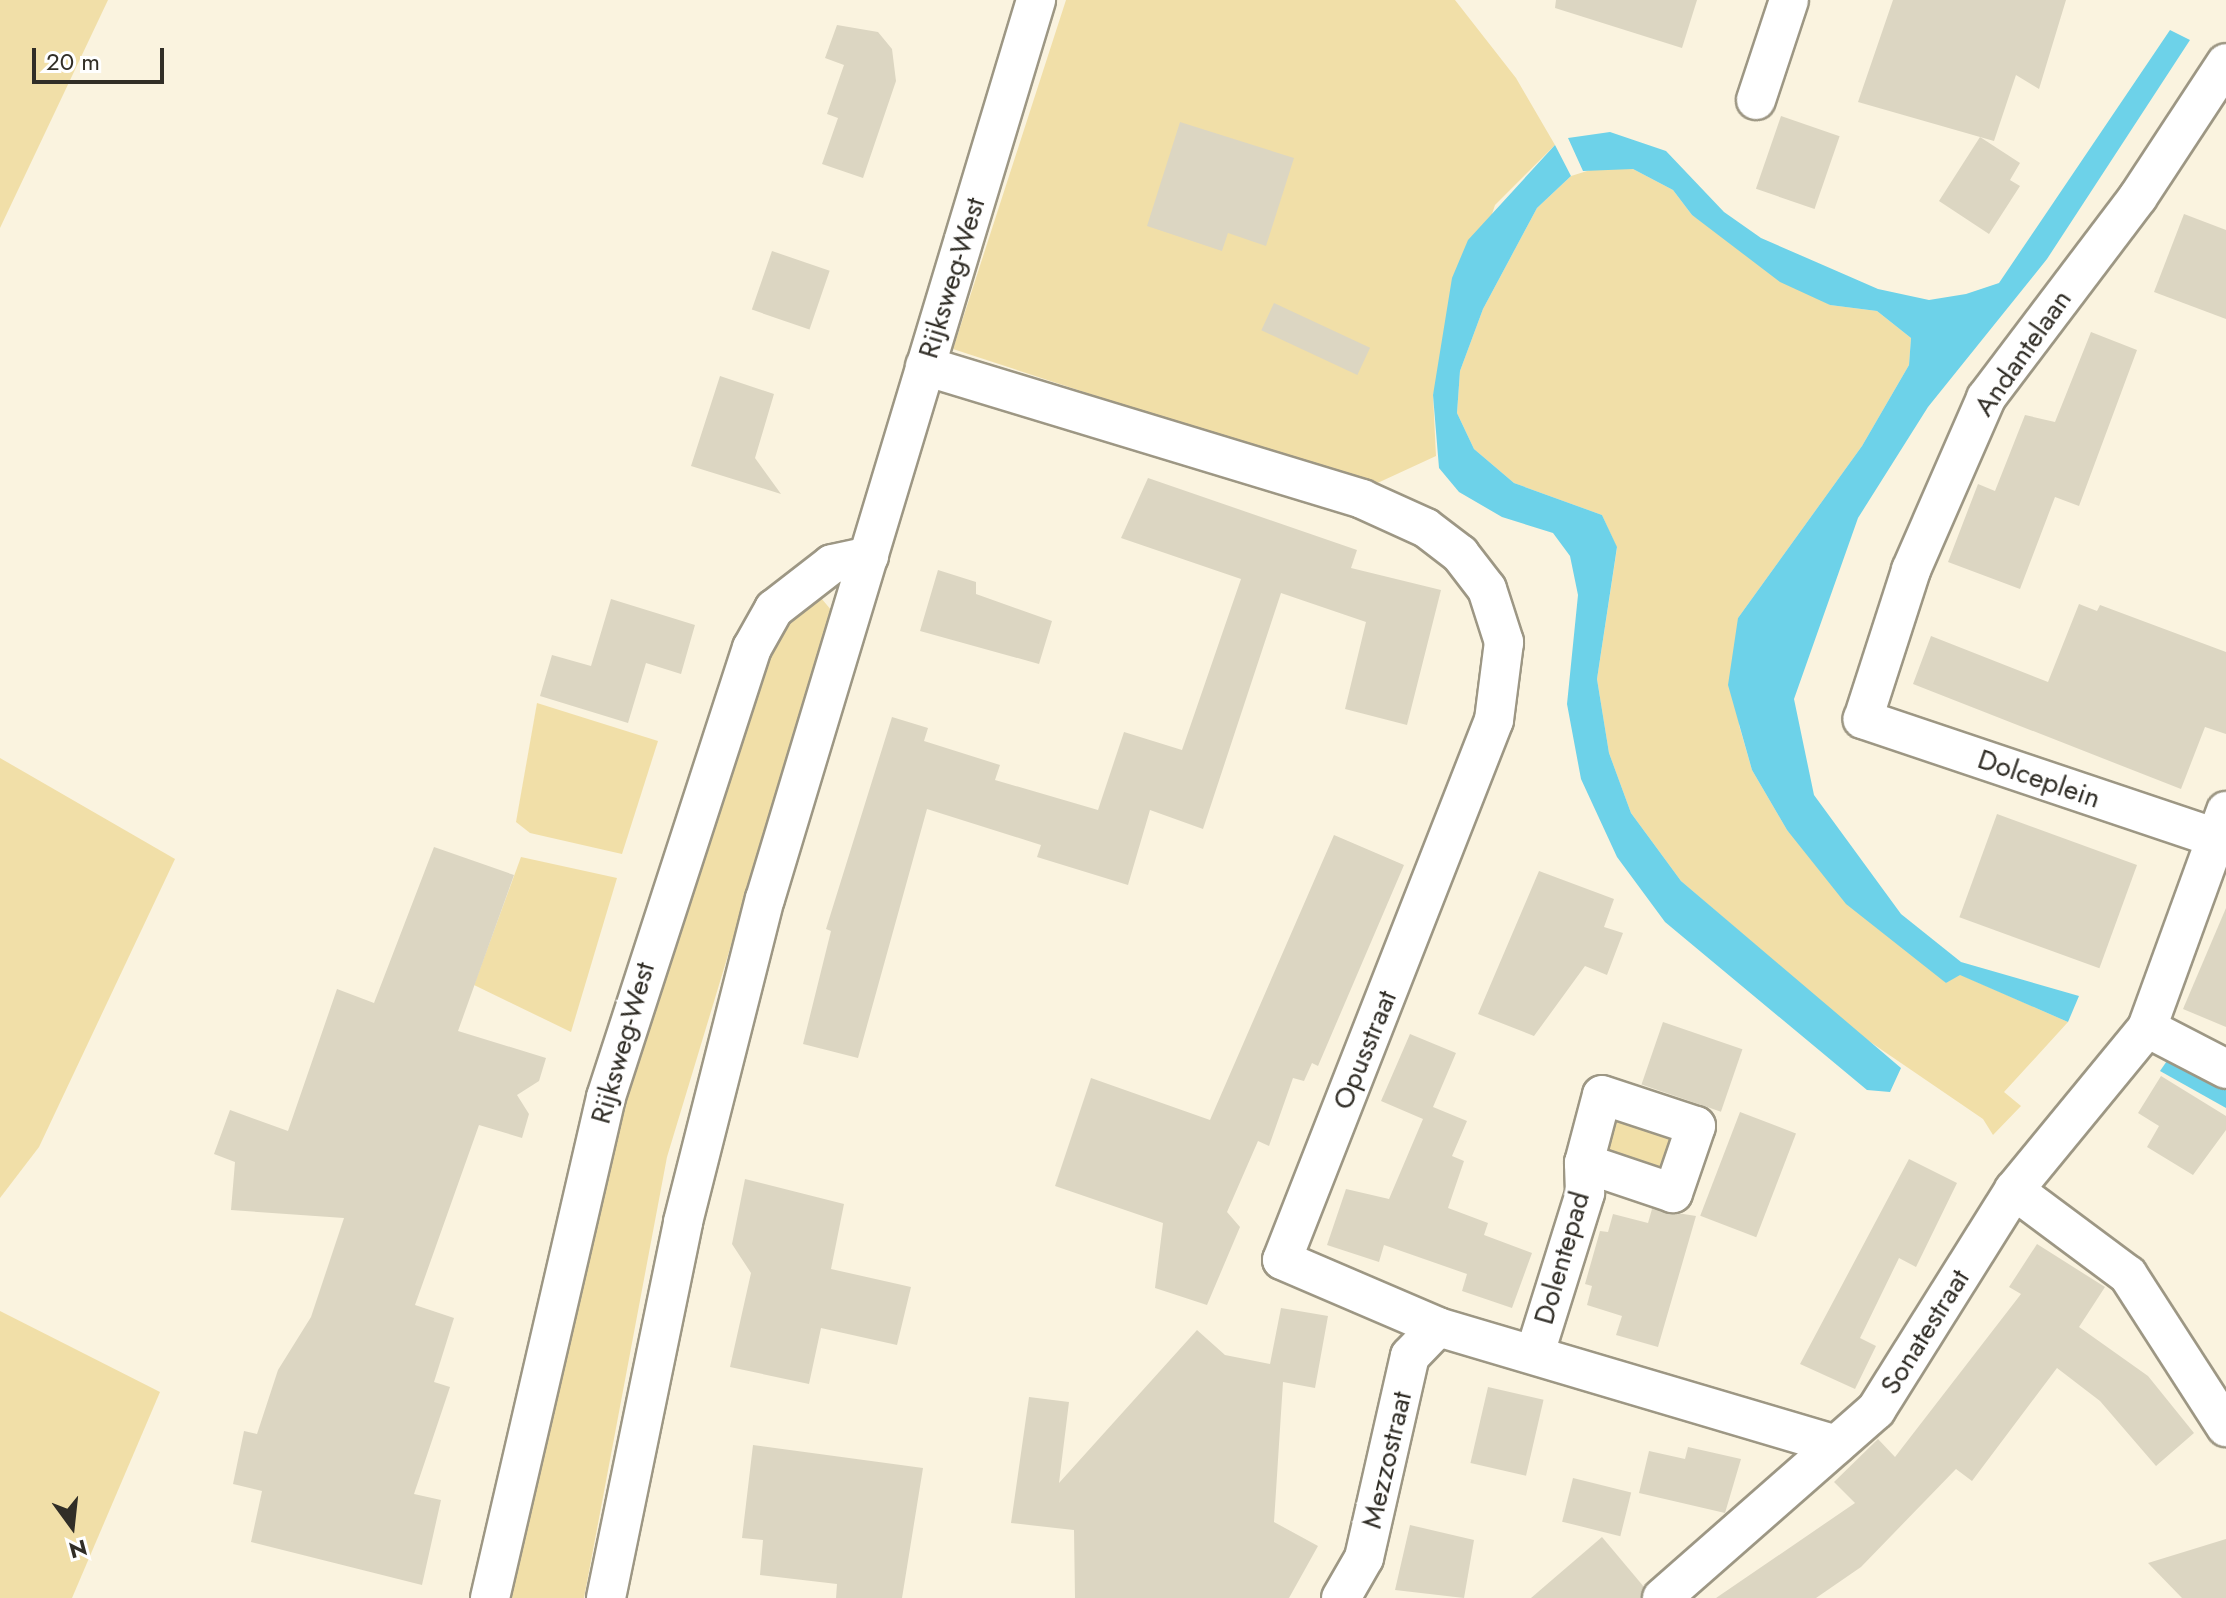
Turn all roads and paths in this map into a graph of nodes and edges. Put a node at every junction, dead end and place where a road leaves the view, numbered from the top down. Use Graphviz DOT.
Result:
graph roads {
  1 [pos="1789,0"];
  2 [pos="1027,3"];
  3 [pos="2226,63"];
  4 [pos="1756,100"];
  5 [pos="925,366"];
  6 [pos="869,556"];
  7 [pos="1863,719"];
  8 [pos="2221,825"];
  9 [pos="2147,1028"];
  10 [pos="2226,1069"];
  11 [pos="1584,1163"];
  12 [pos="2014,1190"];
  13 [pos="1438,1327"];
  14 [pos="1535,1353"];
  15 [pos="2226,1427"];
  16 [pos="1836,1445"];
  17 [pos="490,1598"];
  18 [pos="606,1598"];
  19 [pos="1341,1598"];
  20 [pos="1662,1598"];
  1 -- 4 [label="street"];
  2 -- 5 [label="street, Rijksweg-West"];
  3 -- 7 [label="street, Andantelaan"];
  5 -- 6 [label="street, Rijksweg-West"];
  5 -- 13 [label="street, Opusstraat"];
  6 -- 17 [label="street, Rijksweg-West"];
  6 -- 18 [label="street, Rijksweg-West"];
  7 -- 8 [label="street, Dolceplein"];
  8 -- 9 [label="street, Dolceplein"];
  9 -- 10 [label="street"];
  9 -- 12 [label="street, Sonatestraat"];
  11 -- 14 [label="street, Dolentepad"];
  12 -- 15 [label="street"];
  12 -- 16 [label="street, Sonatestraat"];
  13 -- 14 [label="street"];
  13 -- 19 [label="street, Mezzostraat"];
  14 -- 16 [label="street"];
  16 -- 20 [label="street, Sonatestraat"];
}
